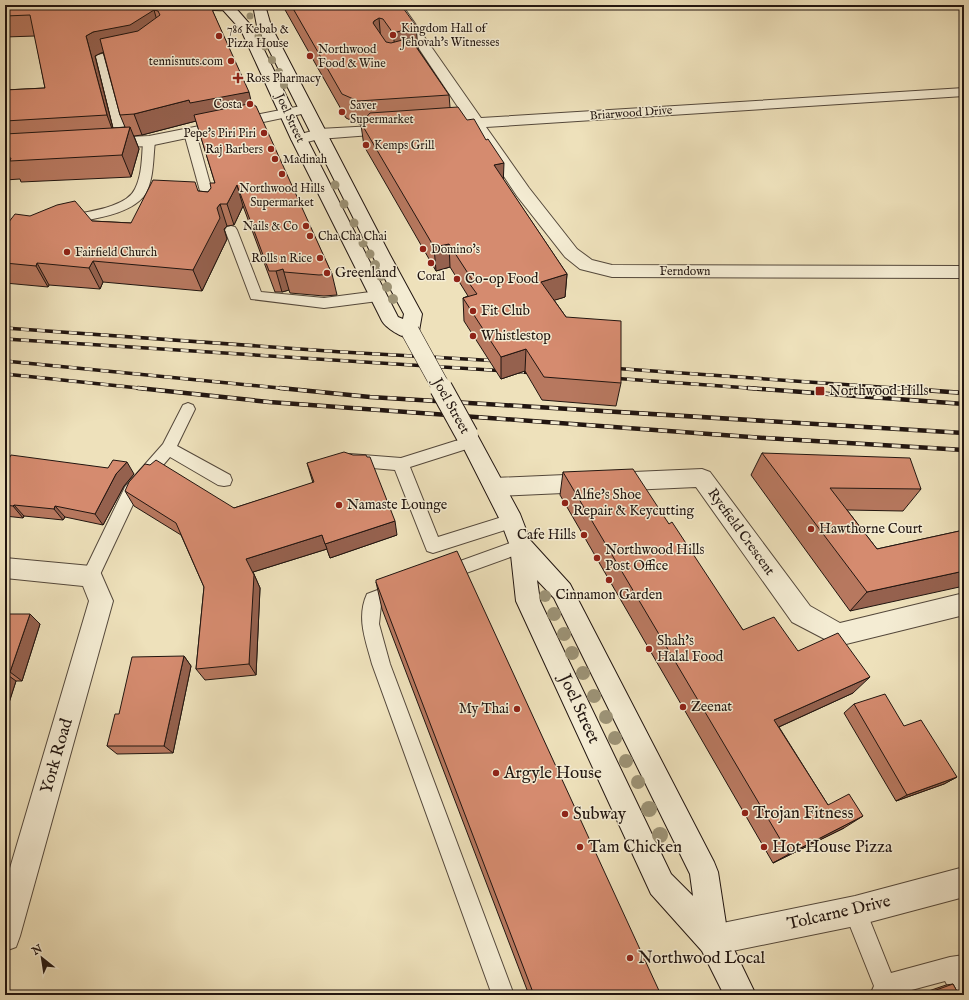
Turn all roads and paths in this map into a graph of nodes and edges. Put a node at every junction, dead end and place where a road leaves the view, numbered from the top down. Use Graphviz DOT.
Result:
graph roads {
  1 [pos="202,5"];
  2 [pos="259,5"];
  3 [pos="396,5"];
  4 [pos="234,6"];
  5 [pos="135,50"];
  6 [pos="964,92"];
  7 [pos="306,109"];
  8 [pos="288,113"];
  9 [pos="477,123"];
  10 [pos="448,125"];
  11 [pos="403,129"];
  12 [pos="190,134"];
  13 [pos="319,134"];
  14 [pos="299,138"];
  15 [pos="149,141"];
  16 [pos="123,142"];
  17 [pos="91,144"];
  18 [pos="211,210"];
  19 [pos="53,224"];
  20 [pos="230,230"];
  21 [pos="964,272"];
  22 [pos="378,296"];
  23 [pos="410,331"];
  24 [pos="188,409"];
  25 [pos="469,439"];
  26 [pos="168,448"];
  27 [pos="349,460"];
  28 [pos="401,464"];
  29 [pos="224,480"];
  30 [pos="495,487"];
  31 [pos="512,521"];
  32 [pos="521,546"];
  33 [pos="5,568"];
  34 [pos="92,576"];
  35 [pos="964,604"];
  36 [pos="964,882"];
  37 [pos="855,911"];
  38 [pos="5,936"];
  39 [pos="713,940"];
  40 [pos="957,966"];
  41 [pos="883,991"];
  42 [pos="964,993"];
  43 [pos="503,995"];
  44 [pos="740,995"];
  1 -- 4 [label="main road"];
  2 -- 7 [label="street, Joel Street"];
  3 -- 9 [label="street, Ferndown"];
  4 -- 8 [label="street, Joel Street"];
  5 -- 16 [label="lane"];
  6 -- 9 [label="street, Briarwood Drive"];
  7 -- 8 [label="street"];
  7 -- 13 [label="street, Joel Street"];
  8 -- 12 [label="street"];
  8 -- 14 [label="street, Joel Street"];
  9 -- 10 [label="street, Briarwood Drive"];
  9 -- 21 [label="street, Ferndown"];
  11 -- 13 [label="street"];
  12 -- 15 [label="street"];
  12 -- 18 [label="lane"];
  13 -- 14 [label="street"];
  13 -- 23 [label="street, Joel Street"];
  14 -- 22 [label="street, Joel Street"];
  15 -- 16 [label="street"];
  15 -- 19 [label="lane"];
  16 -- 17 [label="street"];
  20 -- 22 [label="lane"];
  22 -- 23 [label="street, Joel Street"];
  23 -- 25 [label="street, Joel Street, bridge"];
  24 -- 26 [label="lane"];
  25 -- 28 [label="lane"];
  25 -- 30 [label="street, Joel Street"];
  26 -- 29 [label="lane"];
  26 -- 34 [label="lane"];
  27 -- 28 [label="lane"];
  28 -- 31 [label="lane"];
  30 -- 31 [label="street, Joel Street"];
  30 -- 35 [label="street, Ryefield Crescent"];
  31 -- 32 [label="street, Joel Street"];
  32 -- 39 [label="street, Joel Street"];
  32 -- 39 [label="street, Joel Street"];
  32 -- 43 [label="lane"];
  33 -- 34 [label="street"];
  34 -- 38 [label="street, York Road"];
  36 -- 37 [label="street, Tolcarne Drive"];
  37 -- 39 [label="street, Tolcarne Drive"];
  37 -- 41 [label="lane"];
  39 -- 44 [label="street, Joel Street"];
  40 -- 41 [label="lane"];
  40 -- 42 [label="lane"];
}
